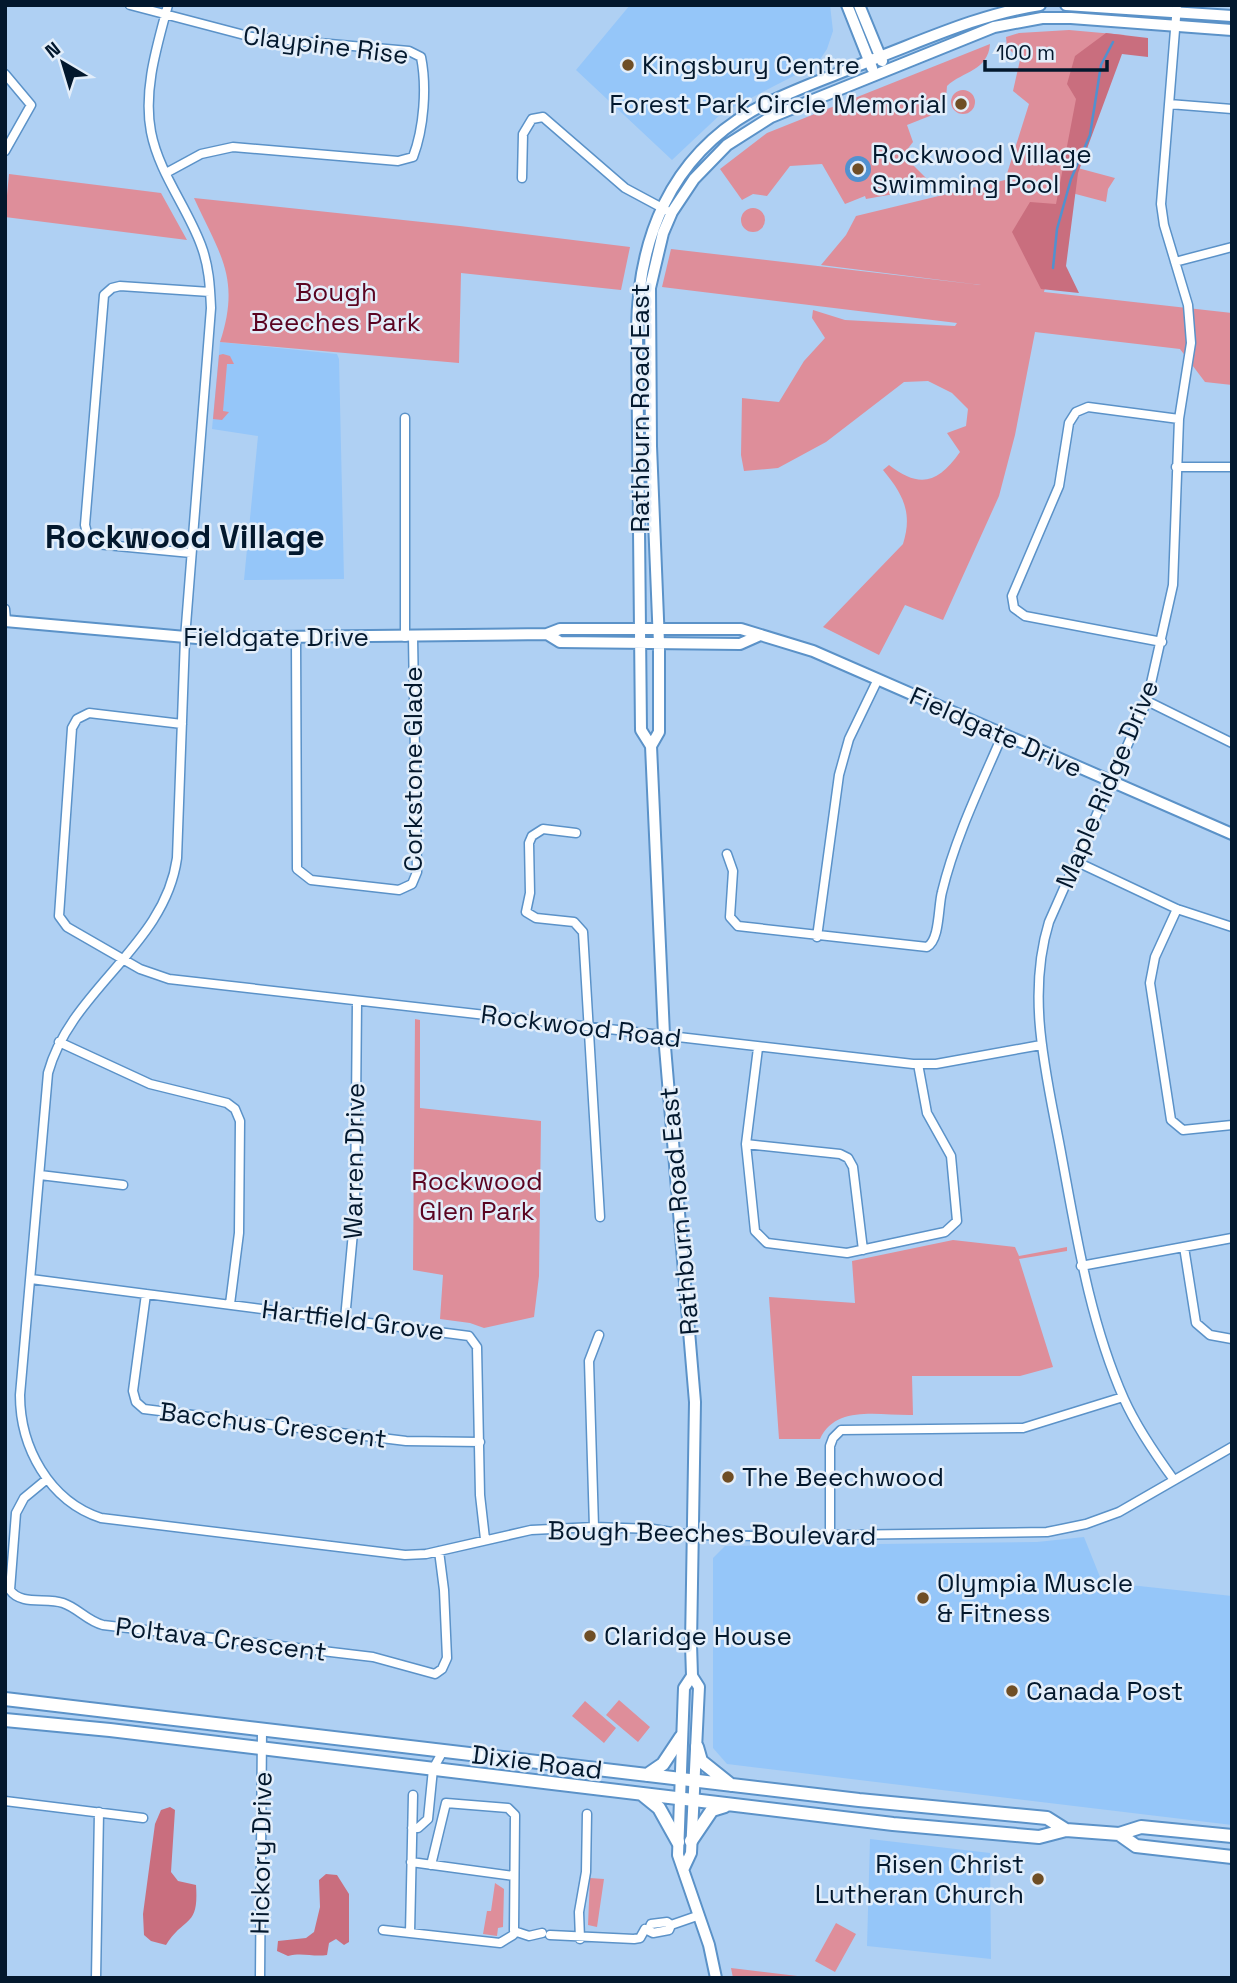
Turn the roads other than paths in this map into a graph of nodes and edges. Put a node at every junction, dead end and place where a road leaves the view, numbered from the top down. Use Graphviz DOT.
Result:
graph roads {
  1 [pos="130,5"];
  2 [pos="168,5"];
  3 [pos="848,5"];
  4 [pos="859,5"];
  5 [pos="1041,5"];
  6 [pos="1066,5"];
  7 [pos="1177,9"];
  8 [pos="166,15"];
  9 [pos="1232,16"];
  10 [pos="1042,18"];
  11 [pos="1175,27"];
  12 [pos="1232,30"];
  13 [pos="875,59"];
  14 [pos="5,74"];
  15 [pos="875,74"];
  16 [pos="1169,104"];
  17 [pos="1232,109"];
  18 [pos="5,151"];
  19 [pos="166,173"];
  20 [pos="522,178"];
  21 [pos="667,210"];
  22 [pos="1232,247"];
  23 [pos="1175,262"];
  24 [pos="210,292"];
  25 [pos="405,418"];
  26 [pos="1179,419"];
  27 [pos="1176,467"];
  28 [pos="1232,467"];
  29 [pos="191,553"];
  30 [pos="5,609"];
  31 [pos="6,621"];
  32 [pos="639,629"];
  33 [pos="659,629"];
  34 [pos="547,634"];
  35 [pos="758,636"];
  36 [pos="409,637"];
  37 [pos="185,638"];
  38 [pos="296,639"];
  39 [pos="1162,642"];
  40 [pos="640,643"];
  41 [pos="659,643"];
  42 [pos="878,679"];
  43 [pos="1147,701"];
  44 [pos="182,724"];
  45 [pos="1002,736"];
  46 [pos="1232,743"];
  47 [pos="651,746"];
  48 [pos="1109,781"];
  49 [pos="576,833"];
  50 [pos="1232,834"];
  51 [pos="727,854"];
  52 [pos="1075,862"];
  53 [pos="1177,909"];
  54 [pos="1232,927"];
  55 [pos="817,937"];
  56 [pos="124,959"];
  57 [pos="357,1002"];
  58 [pos="589,1026"];
  59 [pos="664,1035"];
  60 [pos="59,1042"];
  61 [pos="1041,1045"];
  62 [pos="758,1048"];
  63 [pos="918,1064"];
  64 [pos="1232,1125"];
  65 [pos="746,1144"];
  66 [pos="40,1175"];
  67 [pos="123,1185"];
  68 [pos="600,1217"];
  69 [pos="1232,1238"];
  70 [pos="1184,1247"];
  71 [pos="863,1250"];
  72 [pos="1081,1266"];
  73 [pos="31,1279"];
  74 [pos="146,1294"];
  75 [pos="230,1304"];
  76 [pos="345,1319"];
  77 [pos="599,1335"];
  78 [pos="1232,1339"];
  79 [pos="1123,1397"];
  80 [pos="481,1442"];
  81 [pos="1232,1447"];
  82 [pos="47,1479"];
  83 [pos="1174,1480"];
  84 [pos="594,1527"];
  85 [pos="691,1535"];
  86 [pos="830,1536"];
  87 [pos="485,1539"];
  88 [pos="439,1551"];
  89 [pos="692,1676"];
  90 [pos="5,1699"];
  91 [pos="5,1720"];
  92 [pos="262,1728"];
  93 [pos="681,1737"];
  94 [pos="697,1747"];
  95 [pos="262,1748"];
  96 [pos="443,1751"];
  97 [pos="433,1774"];
  98 [pos="648,1775"];
  99 [pos="680,1779"];
  100 [pos="695,1780"];
  101 [pos="731,1786"];
  102 [pos="413,1795"];
  103 [pos="643,1795"];
  104 [pos="679,1798"];
  105 [pos="694,1799"];
  106 [pos="5,1801"];
  107 [pos="729,1805"];
  108 [pos="99,1812"];
  109 [pos="587,1814"];
  110 [pos="143,1818"];
  111 [pos="412,1828"];
  112 [pos="1066,1830"];
  113 [pos="1119,1834"];
  114 [pos="1232,1836"];
  115 [pos="685,1841"];
  116 [pos="1232,1857"];
  117 [pos="411,1862"];
  118 [pos="431,1865"];
  119 [pos="514,1876"];
  120 [pos="697,1916"];
  121 [pos="383,1930"];
  122 [pos="410,1933"];
  123 [pos="513,1935"];
  124 [pos="580,1938"];
  125 [pos="96,1978"];
  126 [pos="260,1978"];
  127 [pos="716,1978"];
  1 -- 8 [label="street, Claypine Rise"];
  2 -- 8 [label="street, Bough Beeches Boulevard"];
  3 -- 13 [label="street"];
  4 -- 13 [label="street"];
  5 -- 10 [label="street"];
  5 -- 13 [label="street, Rathburn Road East"];
  6 -- 7 [label="street"];
  7 -- 9 [label="street"];
  7 -- 11 [label="street, Maple Ridge Drive"];
  8 -- 19 [label="street, Bough Beeches Boulevard"];
  8 -- 19 [label="street, Claypine Rise"];
  10 -- 11 [label="street, Rathburn Road East"];
  10 -- 15 [label="street, Rathburn Road East"];
  11 -- 12 [label="street, Rathburn Road East"];
  11 -- 16 [label="street, Maple Ridge Drive"];
  13 -- 15 [label="street"];
  13 -- 21 [label="street, Rathburn Road East"];
  14 -- 18 [label="street"];
  15 -- 21 [label="street, Rathburn Road East"];
  16 -- 17 [label="street"];
  16 -- 23 [label="street, Maple Ridge Drive"];
  19 -- 24 [label="street, Bough Beeches Boulevard"];
  20 -- 21 [label="street"];
  21 -- 32 [label="street, Rathburn Road East"];
  21 -- 33 [label="street, Rathburn Road East"];
  22 -- 23 [label="street"];
  23 -- 26 [label="street, Maple Ridge Drive"];
  24 -- 29 [label="street, Bough Beeches Boulevard"];
  24 -- 29 [label="street"];
  25 -- 36 [label="street"];
  26 -- 27 [label="street, Maple Ridge Drive"];
  26 -- 39 [label="street"];
  27 -- 28 [label="street"];
  27 -- 39 [label="street, Maple Ridge Drive"];
  29 -- 37 [label="street, Bough Beeches Boulevard"];
  30 -- 31 [label="street"];
  31 -- 37 [label="street, Fieldgate Drive"];
  32 -- 33 [label="street, Fieldgate Drive"];
  32 -- 34 [label="street, Fieldgate Drive"];
  32 -- 40 [label="street, Rathburn Road East"];
  33 -- 35 [label="street, Fieldgate Drive"];
  33 -- 41 [label="street, Rathburn Road East"];
  34 -- 36 [label="street, Fieldgate Drive"];
  34 -- 40 [label="street, Fieldgate Drive"];
  35 -- 41 [label="street, Fieldgate Drive"];
  35 -- 42 [label="street, Fieldgate Drive"];
  36 -- 38 [label="street, Fieldgate Drive"];
  36 -- 38 [label="street, Corkstone Glade"];
  37 -- 38 [label="street, Fieldgate Drive"];
  37 -- 44 [label="street, Bough Beeches Boulevard"];
  39 -- 43 [label="street, Maple Ridge Drive"];
  40 -- 41 [label="street, Fieldgate Drive"];
  40 -- 47 [label="street, Rathburn Road East"];
  41 -- 47 [label="street, Rathburn Road East"];
  42 -- 45 [label="street, Fieldgate Drive"];
  42 -- 55 [label="street"];
  43 -- 46 [label="street"];
  43 -- 48 [label="street, Maple Ridge Drive"];
  44 -- 56 [label="street, Bough Beeches Boulevard"];
  44 -- 56 [label="street, Rockwood Road"];
  45 -- 48 [label="street, Fieldgate Drive"];
  45 -- 55 [label="street"];
  47 -- 59 [label="street, Rathburn Road East"];
  48 -- 50 [label="street, Fieldgate Drive"];
  48 -- 52 [label="street, Maple Ridge Drive"];
  49 -- 58 [label="street"];
  51 -- 55 [label="street"];
  52 -- 53 [label="street"];
  52 -- 61 [label="street, Maple Ridge Drive"];
  53 -- 54 [label="street"];
  53 -- 64 [label="street"];
  56 -- 57 [label="street, Rockwood Road"];
  56 -- 60 [label="street, Bough Beeches Boulevard"];
  57 -- 58 [label="street, Rockwood Road"];
  57 -- 76 [label="street, Warren Drive"];
  58 -- 59 [label="street, Rockwood Road"];
  58 -- 68 [label="street"];
  59 -- 62 [label="street, Rockwood Road"];
  59 -- 85 [label="street, Rathburn Road East"];
  60 -- 66 [label="street, Bough Beeches Boulevard"];
  60 -- 75 [label="street"];
  61 -- 63 [label="street, Rockwood Road"];
  61 -- 72 [label="street, Maple Ridge Drive"];
  62 -- 63 [label="street, Rockwood Road"];
  62 -- 65 [label="street"];
  63 -- 71 [label="street"];
  65 -- 71 [label="street"];
  65 -- 71 [label="street"];
  66 -- 67 [label="street"];
  66 -- 73 [label="street, Bough Beeches Boulevard"];
  69 -- 70 [label="street"];
  70 -- 72 [label="street"];
  70 -- 78 [label="street"];
  72 -- 79 [label="street, Maple Ridge Drive"];
  73 -- 74 [label="street, Hartfield Grove"];
  73 -- 82 [label="street, Bough Beeches Boulevard"];
  74 -- 75 [label="street, Hartfield Grove"];
  74 -- 80 [label="street, Bacchus Crescent"];
  75 -- 76 [label="street, Hartfield Grove"];
  76 -- 80 [label="street, Hartfield Grove"];
  77 -- 84 [label="street"];
  79 -- 83 [label="street, Maple Ridge Drive"];
  79 -- 86 [label="street"];
  80 -- 87 [label="street, Hartfield Grove"];
  81 -- 83 [label="street, Bough Beeches Boulevard"];
  82 -- 88 [label="street, Bough Beeches Boulevard"];
  82 -- 88 [label="street, Poltava Crescent"];
  83 -- 86 [label="street, Bough Beeches Boulevard"];
  84 -- 85 [label="street, Bough Beeches Boulevard"];
  84 -- 87 [label="street, Bough Beeches Boulevard"];
  85 -- 86 [label="street, Bough Beeches Boulevard"];
  85 -- 89 [label="street, Rathburn Road East"];
  87 -- 88 [label="street, Bough Beeches Boulevard"];
  89 -- 93 [label="street, Rathburn Road East"];
  89 -- 94 [label="street, Rathburn Road East"];
  90 -- 92 [label="main road, Dixie Road"];
  91 -- 95 [label="main road, Dixie Road"];
  92 -- 95 [label="street, Hickory Drive"];
  92 -- 96 [label="main road, Dixie Road"];
  93 -- 98 [label="main road"];
  93 -- 99 [label="street, Rathburn Road East"];
  94 -- 100 [label="street, Rathburn Road East"];
  94 -- 101 [label="main road"];
  95 -- 97 [label="main road, Dixie Road"];
  95 -- 126 [label="street, Hickory Drive"];
  96 -- 97 [label="street"];
  96 -- 98 [label="main road, Dixie Road"];
  97 -- 103 [label="main road, Dixie Road"];
  97 -- 111 [label="street"];
  98 -- 99 [label="main road, Dixie Road"];
  99 -- 100 [label="main road, Dixie Road"];
  99 -- 104 [label="street, Rathburn Road East"];
  100 -- 101 [label="main road, Dixie Road"];
  100 -- 105 [label="street, Rathburn Road East"];
  101 -- 112 [label="main road, Dixie Road"];
  102 -- 111 [label="street"];
  103 -- 104 [label="main road, Dixie Road"];
  103 -- 115 [label="main road"];
  104 -- 105 [label="main road, Dixie Road"];
  104 -- 115 [label="street, Rathburn Road East"];
  105 -- 107 [label="main road, Dixie Road"];
  105 -- 115 [label="street, Rathburn Road East"];
  106 -- 108 [label="street"];
  107 -- 112 [label="main road, Dixie Road"];
  107 -- 115 [label="main road"];
  108 -- 110 [label="street"];
  108 -- 125 [label="street"];
  109 -- 124 [label="street"];
  111 -- 117 [label="street"];
  112 -- 113 [label="main road, Dixie Road"];
  113 -- 114 [label="main road, Dixie Road"];
  113 -- 116 [label="main road, Dixie Road"];
  115 -- 120 [label="street, Rathburn Road East"];
  117 -- 118 [label="street"];
  117 -- 122 [label="street"];
  118 -- 119 [label="street"];
  118 -- 119 [label="street"];
  119 -- 124 [label="street"];
  120 -- 124 [label="street"];
  120 -- 127 [label="street, Rathburn Road East"];
  121 -- 122 [label="street"];
  122 -- 123 [label="street"];
}
